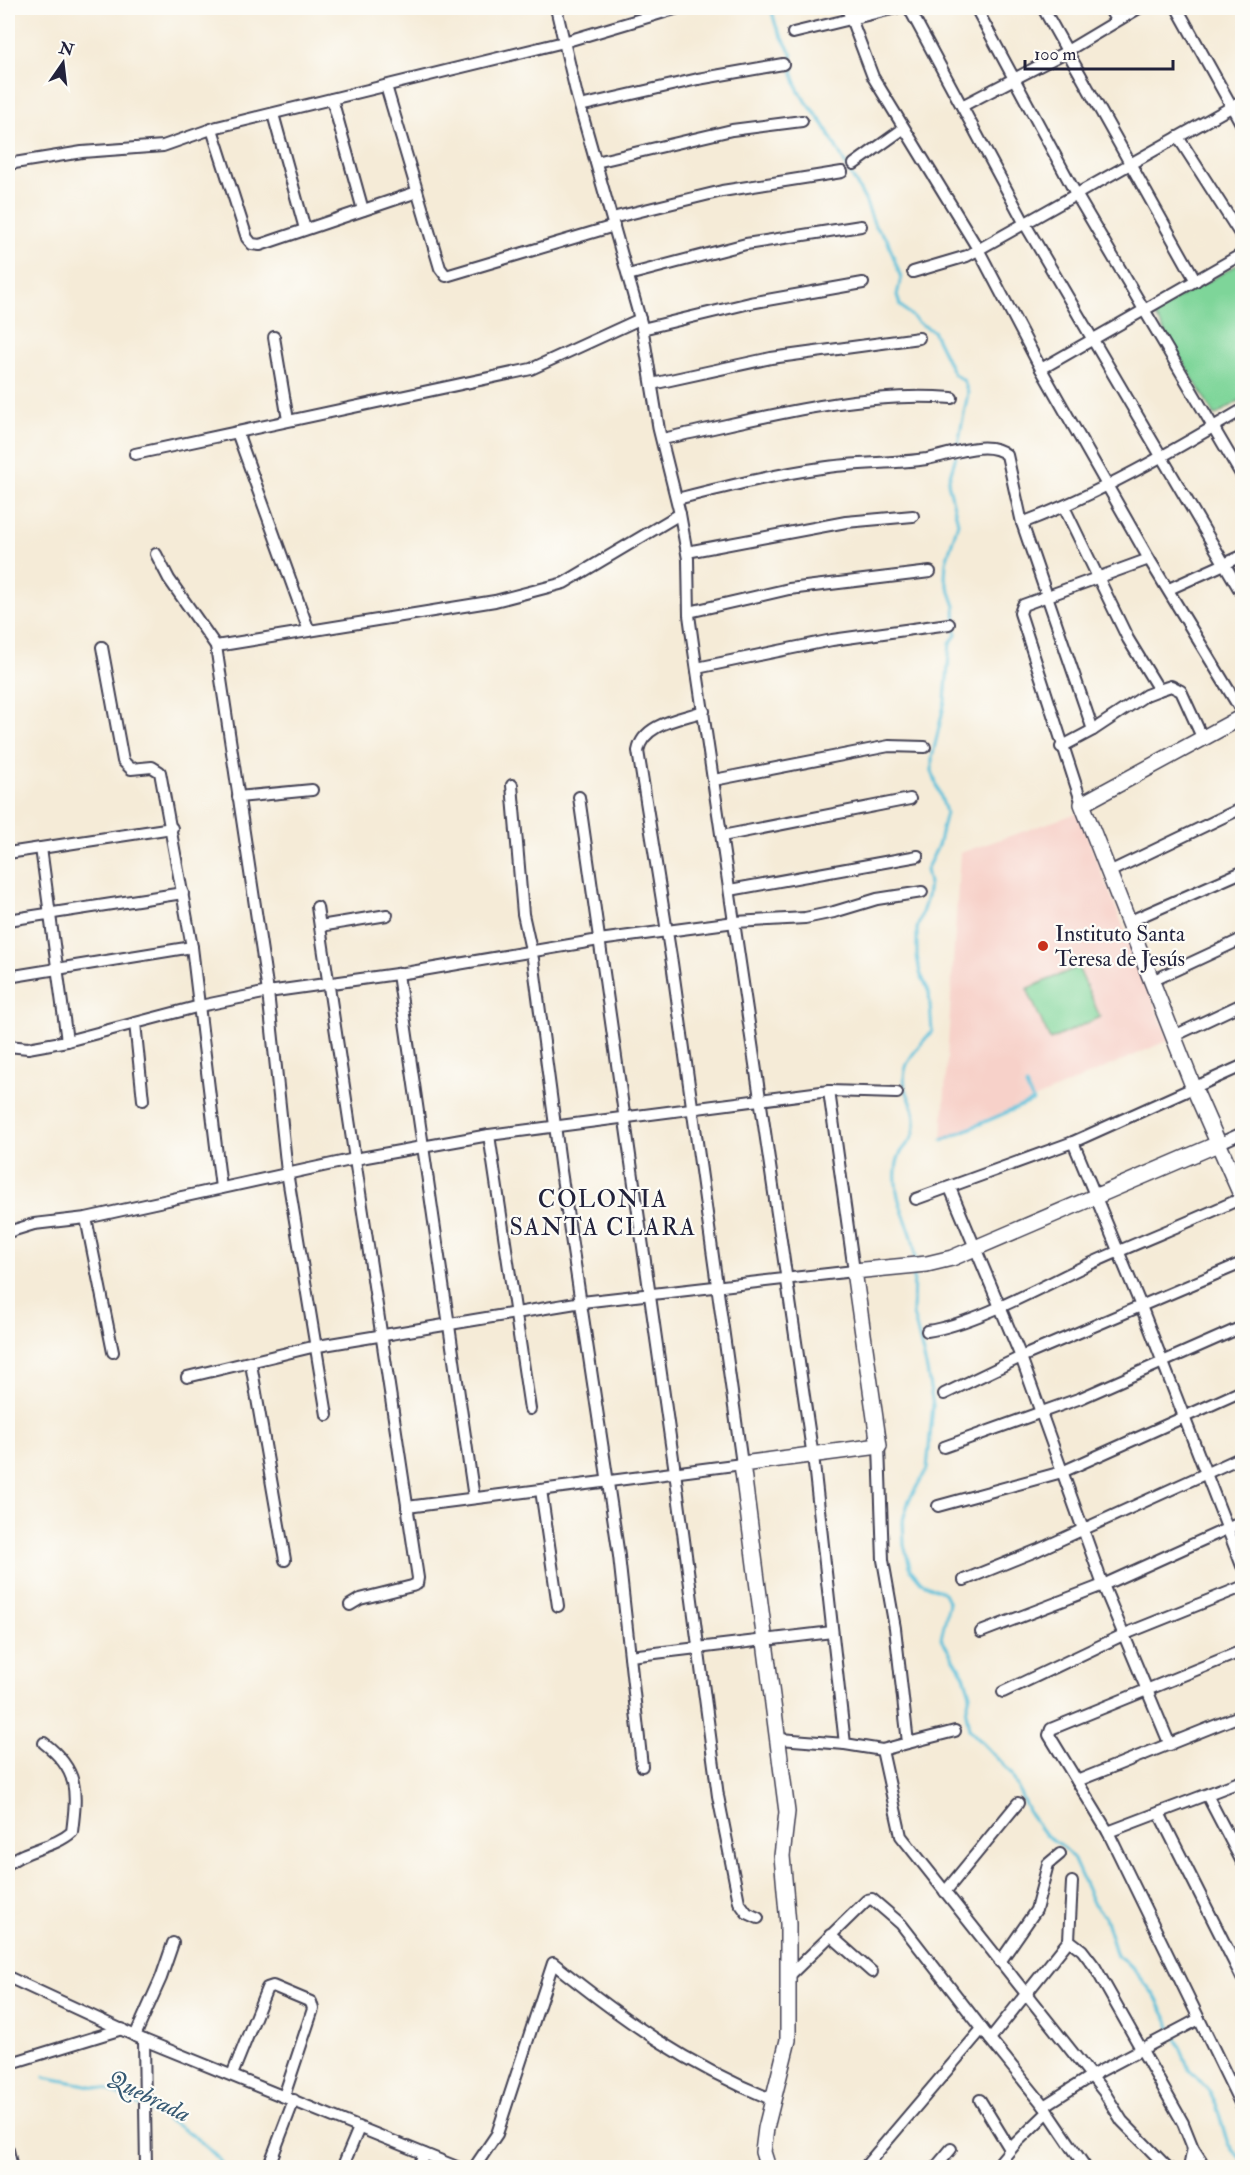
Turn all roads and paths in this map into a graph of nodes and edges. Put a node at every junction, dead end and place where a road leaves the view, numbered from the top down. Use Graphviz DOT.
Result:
graph roads {
  1 [pos="556,8"];
  2 [pos="678,8"];
  3 [pos="847,8"];
  4 [pos="896,8"];
  5 [pos="909,8"];
  6 [pos="976,8"];
  7 [pos="1043,8"];
  8 [pos="1109,8"];
  9 [pos="1139,8"];
  10 [pos="1178,8"];
  11 [pos="851,19"];
  12 [pos="1116,20"];
  13 [pos="793,33"];
  14 [pos="564,42"];
  15 [pos="1066,52"];
  16 [pos="783,64"];
  17 [pos="1016,79"];
  18 [pos="386,86"];
  19 [pos="332,99"];
  20 [pos="1242,101"];
  21 [pos="580,106"];
  22 [pos="962,106"];
  23 [pos="1232,107"];
  24 [pos="273,114"];
  25 [pos="802,121"];
  26 [pos="1242,125"];
  27 [pos="212,129"];
  28 [pos="903,129"];
  29 [pos="1178,137"];
  30 [pos="596,162"];
  31 [pos="8,164"];
  32 [pos="854,164"];
  33 [pos="1130,165"];
  34 [pos="842,172"];
  35 [pos="417,192"];
  36 [pos="1076,194"];
  37 [pos="363,210"];
  38 [pos="613,222"];
  39 [pos="1025,224"];
  40 [pos="861,226"];
  41 [pos="305,230"];
  42 [pos="1242,237"];
  43 [pos="978,249"];
  44 [pos="1242,254"];
  45 [pos="914,272"];
  46 [pos="628,275"];
  47 [pos="1196,281"];
  48 [pos="863,283"];
  49 [pos="1144,310"];
  50 [pos="641,324"];
  51 [pos="274,337"];
  52 [pos="919,339"];
  53 [pos="1093,340"];
  54 [pos="1041,369"];
  55 [pos="652,384"];
  56 [pos="952,398"];
  57 [pos="1242,410"];
  58 [pos="288,420"];
  59 [pos="1213,428"];
  60 [pos="237,432"];
  61 [pos="662,439"];
  62 [pos="135,454"];
  63 [pos="1161,459"];
  64 [pos="1242,476"];
  65 [pos="1107,485"];
  66 [pos="677,499"];
  67 [pos="1065,507"];
  68 [pos="680,514"];
  69 [pos="914,516"];
  70 [pos="1022,524"];
  71 [pos="687,552"];
  72 [pos="156,554"];
  73 [pos="1242,556"];
  74 [pos="1149,559"];
  75 [pos="1225,565"];
  76 [pos="930,572"];
  77 [pos="1099,577"];
  78 [pos="1169,589"];
  79 [pos="1242,594"];
  80 [pos="1047,597"];
  81 [pos="689,612"];
  82 [pos="949,624"];
  83 [pos="309,631"];
  84 [pos="216,646"];
  85 [pos="102,647"];
  86 [pos="697,668"];
  87 [pos="1159,690"];
  88 [pos="704,711"];
  89 [pos="1242,711"];
  90 [pos="1242,717"];
  91 [pos="1093,730"];
  92 [pos="1202,737"];
  93 [pos="925,747"];
  94 [pos="1061,747"];
  95 [pos="714,780"];
  96 [pos="512,785"];
  97 [pos="312,790"];
  98 [pos="238,796"];
  99 [pos="579,797"];
  100 [pos="910,799"];
  101 [pos="1082,804"];
  102 [pos="1242,807"];
  103 [pos="172,828"];
  104 [pos="722,836"];
  105 [pos="41,848"];
  106 [pos="8,853"];
  107 [pos="918,856"];
  108 [pos="1109,872"];
  109 [pos="1242,872"];
  110 [pos="730,890"];
  111 [pos="922,892"];
  112 [pos="183,893"];
  113 [pos="317,907"];
  114 [pos="50,913"];
  115 [pos="387,915"];
  116 [pos="8,920"];
  117 [pos="735,922"];
  118 [pos="1128,922"];
  119 [pos="320,926"];
  120 [pos="667,931"];
  121 [pos="1242,939"];
  122 [pos="599,940"];
  123 [pos="192,948"];
  124 [pos="532,953"];
  125 [pos="57,969"];
  126 [pos="398,974"];
  127 [pos="8,977"];
  128 [pos="1152,981"];
  129 [pos="328,982"];
  130 [pos="268,992"];
  131 [pos="1242,1004"];
  132 [pos="200,1006"];
  133 [pos="135,1023"];
  134 [pos="1174,1036"];
  135 [pos="67,1041"];
  136 [pos="8,1046"];
  137 [pos="1242,1066"];
  138 [pos="1194,1086"];
  139 [pos="829,1091"];
  140 [pos="897,1093"];
  141 [pos="143,1100"];
  142 [pos="760,1100"];
  143 [pos="692,1109"];
  144 [pos="624,1118"];
  145 [pos="556,1127"];
  146 [pos="1242,1133"];
  147 [pos="489,1135"];
  148 [pos="1073,1142"];
  149 [pos="1220,1143"];
  150 [pos="423,1147"];
  151 [pos="355,1160"];
  152 [pos="287,1174"];
  153 [pos="221,1188"];
  154 [pos="950,1188"];
  155 [pos="1096,1195"];
  156 [pos="1242,1198"];
  157 [pos="916,1199"];
  158 [pos="86,1218"];
  159 [pos="8,1232"];
  160 [pos="975,1249"];
  161 [pos="1118,1251"];
  162 [pos="1242,1263"];
  163 [pos="854,1271"];
  164 [pos="786,1278"];
  165 [pos="717,1286"];
  166 [pos="649,1294"];
  167 [pos="582,1302"];
  168 [pos="998,1306"];
  169 [pos="1141,1306"];
  170 [pos="515,1313"];
  171 [pos="448,1324"];
  172 [pos="1242,1327"];
  173 [pos="927,1331"];
  174 [pos="381,1335"];
  175 [pos="316,1346"];
  176 [pos="113,1352"];
  177 [pos="1021,1357"];
  178 [pos="1161,1360"];
  179 [pos="251,1364"];
  180 [pos="187,1377"];
  181 [pos="1242,1391"];
  182 [pos="944,1394"];
  183 [pos="530,1409"];
  184 [pos="1042,1413"];
  185 [pos="327,1415"];
  186 [pos="1184,1418"];
  187 [pos="879,1446"];
  188 [pos="944,1448"];
  189 [pos="812,1455"];
  190 [pos="1242,1457"];
  191 [pos="742,1464"];
  192 [pos="675,1472"];
  193 [pos="1062,1472"];
  194 [pos="1206,1473"];
  195 [pos="608,1481"];
  196 [pos="541,1490"];
  197 [pos="474,1498"];
  198 [pos="938,1506"];
  199 [pos="407,1507"];
  200 [pos="1242,1522"];
  201 [pos="1084,1528"];
  202 [pos="1228,1529"];
  203 [pos="285,1560"];
  204 [pos="1242,1566"];
  205 [pos="964,1580"];
  206 [pos="1103,1585"];
  207 [pos="1242,1587"];
  208 [pos="350,1605"];
  209 [pos="558,1606"];
  210 [pos="832,1632"];
  211 [pos="981,1632"];
  212 [pos="1125,1634"];
  213 [pos="765,1640"];
  214 [pos="697,1648"];
  215 [pos="1242,1651"];
  216 [pos="630,1656"];
  217 [pos="1146,1689"];
  218 [pos="1003,1692"];
  219 [pos="1242,1715"];
  220 [pos="955,1731"];
  221 [pos="780,1739"];
  222 [pos="44,1743"];
  223 [pos="908,1743"];
  224 [pos="845,1744"];
  225 [pos="1170,1745"];
  226 [pos="882,1750"];
  227 [pos="642,1766"];
  228 [pos="1077,1781"];
  229 [pos="1242,1781"];
  230 [pos="1208,1795"];
  231 [pos="1018,1803"];
  232 [pos="1159,1813"];
  233 [pos="1108,1832"];
  234 [pos="1060,1854"];
  235 [pos="1242,1862"];
  236 [pos="8,1864"];
  237 [pos="1072,1882"];
  238 [pos="945,1892"];
  239 [pos="758,1918"];
  240 [pos="830,1935"];
  241 [pos="1069,1940"];
  242 [pos="173,1943"];
  243 [pos="1000,1962"];
  244 [pos="872,1972"];
  245 [pos="8,1977"];
  246 [pos="787,1978"];
  247 [pos="1242,1978"];
  248 [pos="1025,1993"];
  249 [pos="1199,2019"];
  250 [pos="122,2029"];
  251 [pos="982,2029"];
  252 [pos="140,2038"];
  253 [pos="990,2039"];
  254 [pos="1139,2050"];
  255 [pos="8,2064"];
  256 [pos="232,2075"];
  257 [pos="1091,2076"];
  258 [pos="1239,2091"];
  259 [pos="289,2098"];
  260 [pos="771,2099"];
  261 [pos="980,2100"];
  262 [pos="1242,2107"];
  263 [pos="1046,2109"];
  264 [pos="359,2128"];
  265 [pos="1193,2148"];
  266 [pos="951,2149"];
  267 [pos="1010,2149"];
  268 [pos="8,2150"];
  269 [pos="424,2154"];
  270 [pos="12,2168"];
  271 [pos="146,2168"];
  272 [pos="268,2168"];
  273 [pos="342,2168"];
  274 [pos="417,2168"];
  275 [pos="459,2168"];
  276 [pos="474,2168"];
  277 [pos="768,2168"];
  278 [pos="864,2168"];
  279 [pos="935,2168"];
  280 [pos="995,2168"];
  281 [pos="1086,2168"];
  282 [pos="1168,2168"];
  283 [pos="1189,2168"];
  284 [pos="1206,2168"];
  1 -- 14 [label="street"];
  2 -- 14 [label="street"];
  3 -- 11 [label="street"];
  4 -- 11 [label="street"];
  5 -- 22 [label="street"];
  6 -- 17 [label="street"];
  7 -- 15 [label="street"];
  8 -- 12 [label="street"];
  9 -- 12 [label="street"];
  10 -- 23 [label="street"];
  11 -- 13 [label="street"];
  11 -- 28 [label="street"];
  12 -- 15 [label="street"];
  14 -- 18 [label="street"];
  14 -- 21 [label="street"];
  15 -- 17 [label="street"];
  15 -- 33 [label="street"];
  16 -- 21 [label="street"];
  17 -- 22 [label="street"];
  17 -- 36 [label="street"];
  18 -- 19 [label="street"];
  18 -- 35 [label="street"];
  19 -- 24 [label="street"];
  19 -- 37 [label="street"];
  20 -- 23 [label="street"];
  21 -- 30 [label="street"];
  22 -- 39 [label="street"];
  23 -- 26 [label="street"];
  23 -- 29 [label="street"];
  24 -- 27 [label="street"];
  24 -- 41 [label="street"];
  25 -- 30 [label="street"];
  27 -- 31 [label="street"];
  27 -- 41 [label="street"];
  28 -- 32 [label="street"];
  28 -- 43 [label="street"];
  29 -- 33 [label="street"];
  29 -- 42 [label="street"];
  30 -- 38 [label="street"];
  33 -- 36 [label="street"];
  33 -- 47 [label="street"];
  34 -- 38 [label="street"];
  35 -- 37 [label="street"];
  35 -- 38 [label="street"];
  36 -- 39 [label="street"];
  36 -- 49 [label="street"];
  37 -- 41 [label="street"];
  38 -- 46 [label="street"];
  39 -- 43 [label="street"];
  39 -- 53 [label="street"];
  40 -- 46 [label="street"];
  43 -- 45 [label="street"];
  43 -- 54 [label="street"];
  44 -- 47 [label="street"];
  46 -- 50 [label="street"];
  47 -- 49 [label="street"];
  48 -- 50 [label="street"];
  49 -- 53 [label="street"];
  49 -- 59 [label="street"];
  50 -- 55 [label="street"];
  50 -- 58 [label="street"];
  51 -- 58 [label="street"];
  52 -- 55 [label="street"];
  53 -- 54 [label="street"];
  53 -- 63 [label="street"];
  54 -- 65 [label="street"];
  55 -- 61 [label="street"];
  56 -- 61 [label="street"];
  57 -- 59 [label="street"];
  58 -- 60 [label="street"];
  59 -- 63 [label="street"];
  59 -- 64 [label="street"];
  60 -- 62 [label="street"];
  60 -- 83 [label="street"];
  61 -- 66 [label="street"];
  63 -- 65 [label="street"];
  63 -- 75 [label="street"];
  65 -- 67 [label="street"];
  65 -- 74 [label="street"];
  66 -- 68 [label="street"];
  66 -- 70 [label="street"];
  67 -- 70 [label="street"];
  67 -- 77 [label="street"];
  68 -- 71 [label="street"];
  68 -- 83 [label="street"];
  69 -- 71 [label="street"];
  70 -- 80 [label="street"];
  71 -- 81 [label="street"];
  72 -- 84 [label="street"];
  73 -- 75 [label="street"];
  74 -- 77 [label="street"];
  74 -- 78 [label="street"];
  75 -- 78 [label="street"];
  75 -- 79 [label="street"];
  76 -- 81 [label="street"];
  77 -- 80 [label="street"];
  77 -- 87 [label="street"];
  78 -- 89 [label="street"];
  80 -- 91 [label="street"];
  80 -- 94 [label="street"];
  81 -- 86 [label="street"];
  82 -- 86 [label="street"];
  83 -- 84 [label="street"];
  84 -- 98 [label="street"];
  85 -- 103 [label="street"];
  86 -- 88 [label="street"];
  87 -- 91 [label="street"];
  87 -- 92 [label="street"];
  88 -- 95 [label="street"];
  88 -- 120 [label="street"];
  90 -- 92 [label="street"];
  91 -- 94 [label="street"];
  92 -- 101 [label="street"];
  93 -- 95 [label="street"];
  94 -- 101 [label="street"];
  95 -- 104 [label="street"];
  96 -- 124 [label="street"];
  97 -- 98 [label="street"];
  98 -- 130 [label="street"];
  99 -- 122 [label="street"];
  100 -- 104 [label="street"];
  101 -- 108 [label="street"];
  102 -- 108 [label="street"];
  103 -- 105 [label="street"];
  103 -- 112 [label="street"];
  104 -- 110 [label="street"];
  105 -- 106 [label="street"];
  105 -- 114 [label="street"];
  107 -- 110 [label="street"];
  108 -- 118 [label="street"];
  109 -- 118 [label="street"];
  110 -- 117 [label="street"];
  111 -- 117 [label="street"];
  112 -- 114 [label="street"];
  112 -- 123 [label="street"];
  113 -- 119 [label="street"];
  114 -- 116 [label="street"];
  114 -- 125 [label="street"];
  115 -- 119 [label="street"];
  117 -- 120 [label="street"];
  117 -- 142 [label="street"];
  118 -- 128 [label="street"];
  119 -- 129 [label="street"];
  120 -- 122 [label="street"];
  120 -- 143 [label="street"];
  121 -- 128 [label="street"];
  122 -- 124 [label="street"];
  122 -- 144 [label="street"];
  123 -- 125 [label="street"];
  123 -- 132 [label="street"];
  124 -- 126 [label="street"];
  124 -- 145 [label="street"];
  125 -- 127 [label="street"];
  125 -- 135 [label="street"];
  126 -- 129 [label="street"];
  126 -- 150 [label="street"];
  128 -- 134 [label="street"];
  129 -- 130 [label="street"];
  129 -- 151 [label="street"];
  130 -- 132 [label="street"];
  130 -- 152 [label="street"];
  131 -- 134 [label="street"];
  132 -- 133 [label="street"];
  132 -- 153 [label="street"];
  133 -- 135 [label="street"];
  133 -- 141 [label="street"];
  134 -- 138 [label="street"];
  135 -- 136 [label="street"];
  137 -- 138 [label="street"];
  138 -- 148 [label="street"];
  138 -- 149 [label="street"];
  139 -- 140 [label="street"];
  139 -- 142 [label="street"];
  139 -- 163 [label="street"];
  142 -- 143 [label="street"];
  142 -- 164 [label="street"];
  143 -- 144 [label="street"];
  143 -- 165 [label="street"];
  144 -- 145 [label="street"];
  144 -- 166 [label="street"];
  145 -- 147 [label="street"];
  145 -- 167 [label="street"];
  146 -- 149 [label="street"];
  147 -- 150 [label="street"];
  147 -- 170 [label="street"];
  148 -- 154 [label="street"];
  148 -- 155 [label="street"];
  149 -- 155 [label="street"];
  149 -- 156 [label="street"];
  150 -- 151 [label="street"];
  150 -- 171 [label="street"];
  151 -- 152 [label="street"];
  151 -- 174 [label="street"];
  152 -- 153 [label="street"];
  152 -- 175 [label="street"];
  153 -- 158 [label="street"];
  154 -- 157 [label="street"];
  154 -- 160 [label="street"];
  155 -- 160 [label="street"];
  155 -- 161 [label="street"];
  156 -- 161 [label="street"];
  158 -- 159 [label="street"];
  158 -- 176 [label="street"];
  160 -- 163 [label="street"];
  160 -- 168 [label="street"];
  161 -- 168 [label="street"];
  161 -- 169 [label="street"];
  162 -- 169 [label="street"];
  163 -- 164 [label="street"];
  163 -- 187 [label="street"];
  164 -- 165 [label="street"];
  164 -- 189 [label="street"];
  165 -- 166 [label="street"];
  165 -- 191 [label="street"];
  166 -- 167 [label="street"];
  166 -- 192 [label="street"];
  167 -- 170 [label="street"];
  167 -- 195 [label="street"];
  168 -- 173 [label="street"];
  168 -- 177 [label="street"];
  169 -- 177 [label="street"];
  169 -- 178 [label="street"];
  170 -- 171 [label="street"];
  170 -- 183 [label="street"];
  171 -- 174 [label="street"];
  171 -- 197 [label="street"];
  172 -- 178 [label="street"];
  174 -- 175 [label="street"];
  174 -- 199 [label="street"];
  175 -- 179 [label="street"];
  175 -- 185 [label="street"];
  177 -- 182 [label="street"];
  177 -- 184 [label="street"];
  178 -- 184 [label="street"];
  178 -- 186 [label="street"];
  179 -- 180 [label="street"];
  179 -- 203 [label="street"];
  181 -- 186 [label="street"];
  184 -- 188 [label="street"];
  184 -- 193 [label="street"];
  186 -- 193 [label="street"];
  186 -- 194 [label="street"];
  187 -- 189 [label="street"];
  187 -- 223 [label="street"];
  189 -- 191 [label="street"];
  189 -- 210 [label="street"];
  190 -- 194 [label="street"];
  191 -- 192 [label="street"];
  191 -- 213 [label="street"];
  192 -- 195 [label="street"];
  192 -- 214 [label="street"];
  193 -- 198 [label="street"];
  193 -- 201 [label="street"];
  194 -- 201 [label="street"];
  194 -- 202 [label="street"];
  195 -- 196 [label="street"];
  195 -- 216 [label="street"];
  196 -- 197 [label="street"];
  196 -- 209 [label="street"];
  197 -- 199 [label="street"];
  199 -- 208 [label="street"];
  200 -- 202 [label="street"];
  201 -- 205 [label="street"];
  201 -- 206 [label="street"];
  202 -- 204 [label="street"];
  202 -- 206 [label="street"];
  206 -- 211 [label="street"];
  206 -- 212 [label="street"];
  207 -- 212 [label="street"];
  210 -- 213 [label="street"];
  210 -- 224 [label="street"];
  212 -- 217 [label="street"];
  212 -- 218 [label="street"];
  213 -- 214 [label="street"];
  213 -- 221 [label="street"];
  214 -- 216 [label="street"];
  214 -- 239 [label="street"];
  215 -- 217 [label="street"];
  216 -- 227 [label="street"];
  217 -- 225 [label="street"];
  217 -- 228 [label="street"];
  219 -- 225 [label="street"];
  220 -- 223 [label="street"];
  221 -- 224 [label="street"];
  221 -- 246 [label="street"];
  222 -- 236 [label="street"];
  223 -- 226 [label="street"];
  224 -- 226 [label="street"];
  225 -- 228 [label="street"];
  226 -- 238 [label="street"];
  228 -- 233 [label="street"];
  229 -- 230 [label="street"];
  230 -- 232 [label="street"];
  230 -- 235 [label="street"];
  231 -- 238 [label="street"];
  232 -- 233 [label="street"];
  232 -- 247 [label="street"];
  233 -- 249 [label="street"];
  234 -- 243 [label="street"];
  237 -- 241 [label="street"];
  238 -- 243 [label="street"];
  240 -- 244 [label="street"];
  240 -- 246 [label="street"];
  240 -- 251 [label="street"];
  241 -- 248 [label="street"];
  241 -- 254 [label="street"];
  242 -- 252 [label="street"];
  243 -- 248 [label="street"];
  245 -- 250 [label="street"];
  246 -- 260 [label="street"];
  248 -- 253 [label="street"];
  248 -- 257 [label="street"];
  249 -- 254 [label="street"];
  249 -- 258 [label="street"];
  250 -- 252 [label="street"];
  250 -- 255 [label="street"];
  251 -- 253 [label="street"];
  251 -- 278 [label="street"];
  252 -- 256 [label="street"];
  252 -- 271 [label="street"];
  253 -- 263 [label="street"];
  254 -- 257 [label="street"];
  254 -- 265 [label="street"];
  256 -- 259 [label="street"];
  256 -- 259 [label="street"];
  257 -- 263 [label="street"];
  257 -- 282 [label="street"];
  258 -- 262 [label="street"];
  259 -- 264 [label="street"];
  259 -- 272 [label="street"];
  260 -- 276 [label="street"];
  260 -- 277 [label="street"];
  261 -- 267 [label="street"];
  263 -- 267 [label="street"];
  263 -- 281 [label="street"];
  264 -- 269 [label="street"];
  264 -- 273 [label="street"];
  265 -- 283 [label="street"];
  265 -- 284 [label="street"];
  266 -- 279 [label="street"];
  267 -- 280 [label="street"];
  268 -- 270 [label="street"];
  269 -- 274 [label="street"];
  269 -- 275 [label="street"];
}
